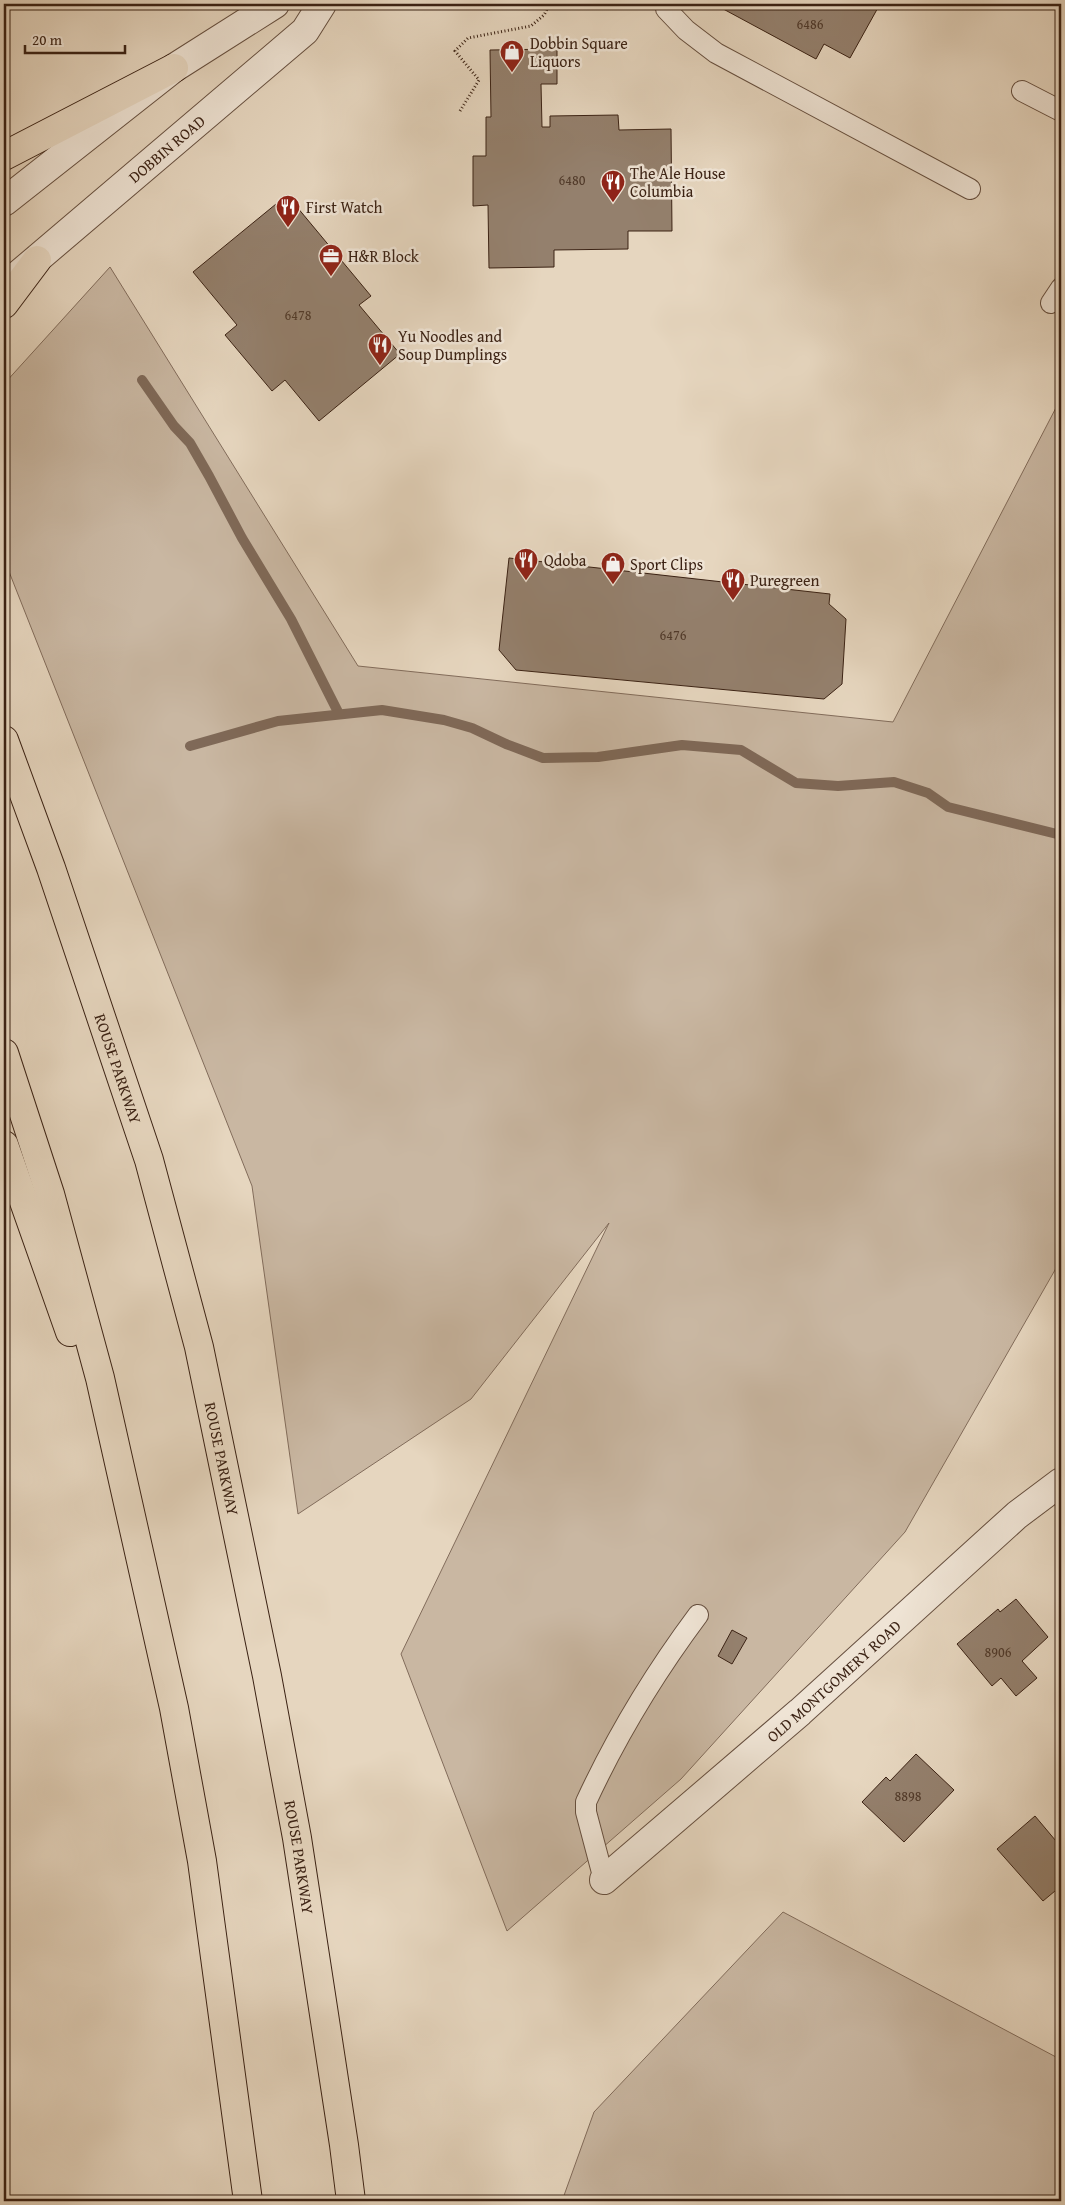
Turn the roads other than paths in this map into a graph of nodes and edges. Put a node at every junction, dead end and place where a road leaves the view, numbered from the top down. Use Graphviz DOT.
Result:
graph roads {
  1 [pos="275,4"];
  2 [pos="322,4"];
  3 [pos="666,9"];
  4 [pos="174,68"];
  5 [pos="1022,91"];
  6 [pos="1061,110"];
  7 [pos="4,156"];
  8 [pos="970,189"];
  9 [pos="4,202"];
  10 [pos="37,260"];
  11 [pos="4,286"];
  12 [pos="4,304"];
  13 [pos="4,740"];
  14 [pos="4,1053"];
  15 [pos="4,1145"];
  16 [pos="1061,1482"];
  17 [pos="132,1521"];
  18 [pos="698,1615"];
  19 [pos="604,1880"];
  20 [pos="248,2201"];
  21 [pos="351,2201"];
  1 -- 4 [label="street"];
  2 -- 10 [label="street, DOBBIN ROAD"];
  3 -- 8 [label="lane"];
  4 -- 7 [label="main road"];
  4 -- 9 [label="street"];
  5 -- 6 [label="lane"];
  10 -- 11 [label="street, DOBBIN ROAD"];
  10 -- 12 [label="main road"];
  13 -- 21 [label="main road, ROUSE PARKWAY"];
  14 -- 17 [label="main road"];
  15 -- 17 [label="main road"];
  16 -- 19 [label="street, OLD MONTGOMERY ROAD"];
  17 -- 20 [label="main road"];
  18 -- 19 [label="lane"];
}
